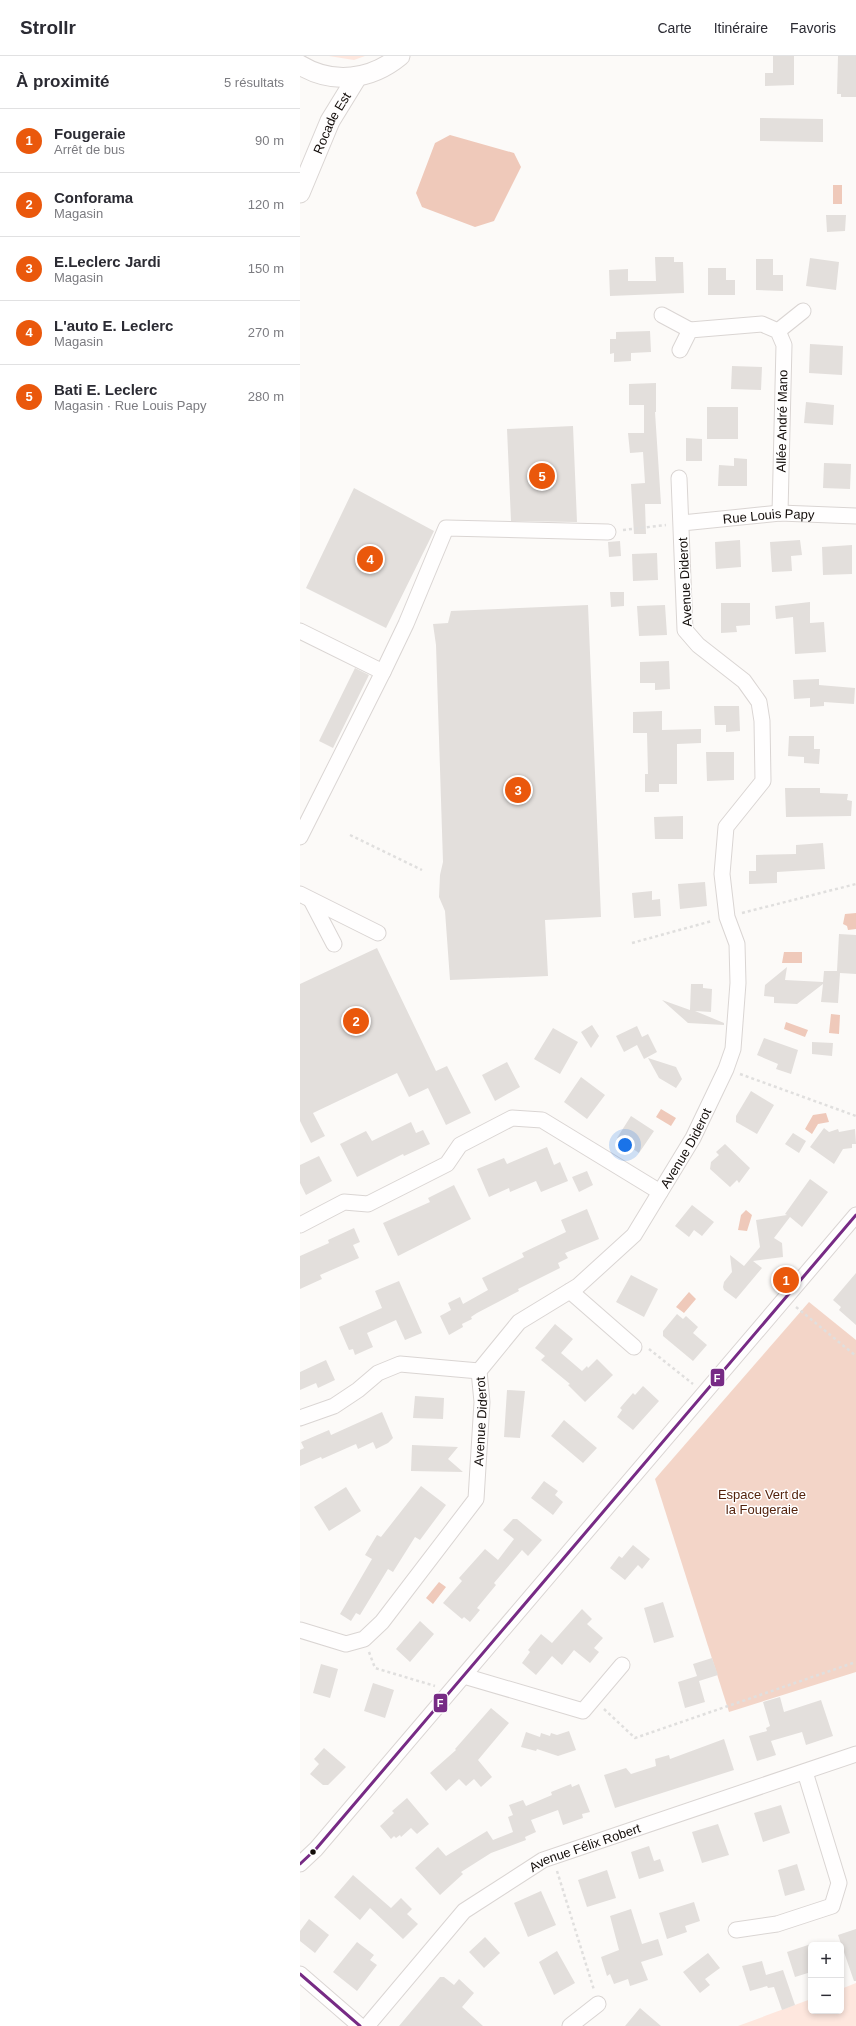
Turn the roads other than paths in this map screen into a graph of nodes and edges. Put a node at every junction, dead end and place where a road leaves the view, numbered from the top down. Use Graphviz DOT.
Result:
graph roads {
  1 [pos="400,56"];
  2 [pos="300,65"];
  3 [pos="357,77"];
  4 [pos="300,193"];
  5 [pos="803,311"];
  6 [pos="662,316"];
  7 [pos="690,330"];
  8 [pos="778,332"];
  9 [pos="680,350"];
  10 [pos="679,478"];
  11 [pos="780,513"];
  12 [pos="856,516"];
  13 [pos="682,523"];
  14 [pos="608,532"];
  15 [pos="301,634"];
  16 [pos="383,672"];
  17 [pos="300,837"];
  18 [pos="306,897"];
  19 [pos="378,933"];
  20 [pos="334,944"];
  21 [pos="660,1192"];
  22 [pos="856,1215"];
  23 [pos="300,1225"];
  24 [pos="570,1291"];
  25 [pos="634,1347"];
  26 [pos="479,1371"];
  27 [pos="300,1418"];
  28 [pos="300,1630"];
  29 [pos="622,1665"];
  30 [pos="464,1676"];
  31 [pos="856,1754"];
  32 [pos="805,1772"];
  33 [pos="300,1864"];
  34 [pos="736,1930"];
  35 [pos="300,1974"];
  36 [pos="598,2004"];
  37 [pos="360,2026"];
  38 [pos="367,2026"];
  39 [pos="570,2026"];
  1 -- 3 [label="main road"];
  2 -- 3 [label="main road"];
  3 -- 4 [label="main road, Rocade Est"];
  5 -- 8 [label="street"];
  6 -- 7 [label="street"];
  7 -- 8 [label="street"];
  7 -- 9 [label="street"];
  8 -- 11 [label="street, Allée André Mano"];
  10 -- 13 [label="street"];
  11 -- 12 [label="street, Rue Louis Papy"];
  11 -- 13 [label="street, Rue Louis Papy"];
  13 -- 21 [label="street, Avenue Diderot"];
  14 -- 16 [label="street"];
  15 -- 16 [label="street"];
  16 -- 17 [label="street"];
  18 -- 19 [label="street"];
  18 -- 20 [label="street"];
  21 -- 23 [label="street"];
  21 -- 24 [label="street, Avenue Diderot"];
  22 -- 30 [label="street"];
  24 -- 25 [label="street"];
  24 -- 26 [label="street, Avenue Diderot"];
  26 -- 27 [label="street"];
  26 -- 28 [label="street, Avenue Diderot"];
  29 -- 30 [label="street"];
  30 -- 33 [label="street"];
  31 -- 32 [label="street, Avenue Félix Robert"];
  32 -- 34 [label="street"];
  32 -- 38 [label="street, Avenue Félix Robert"];
  35 -- 37 [label="street"];
  36 -- 39 [label="street"];
}
